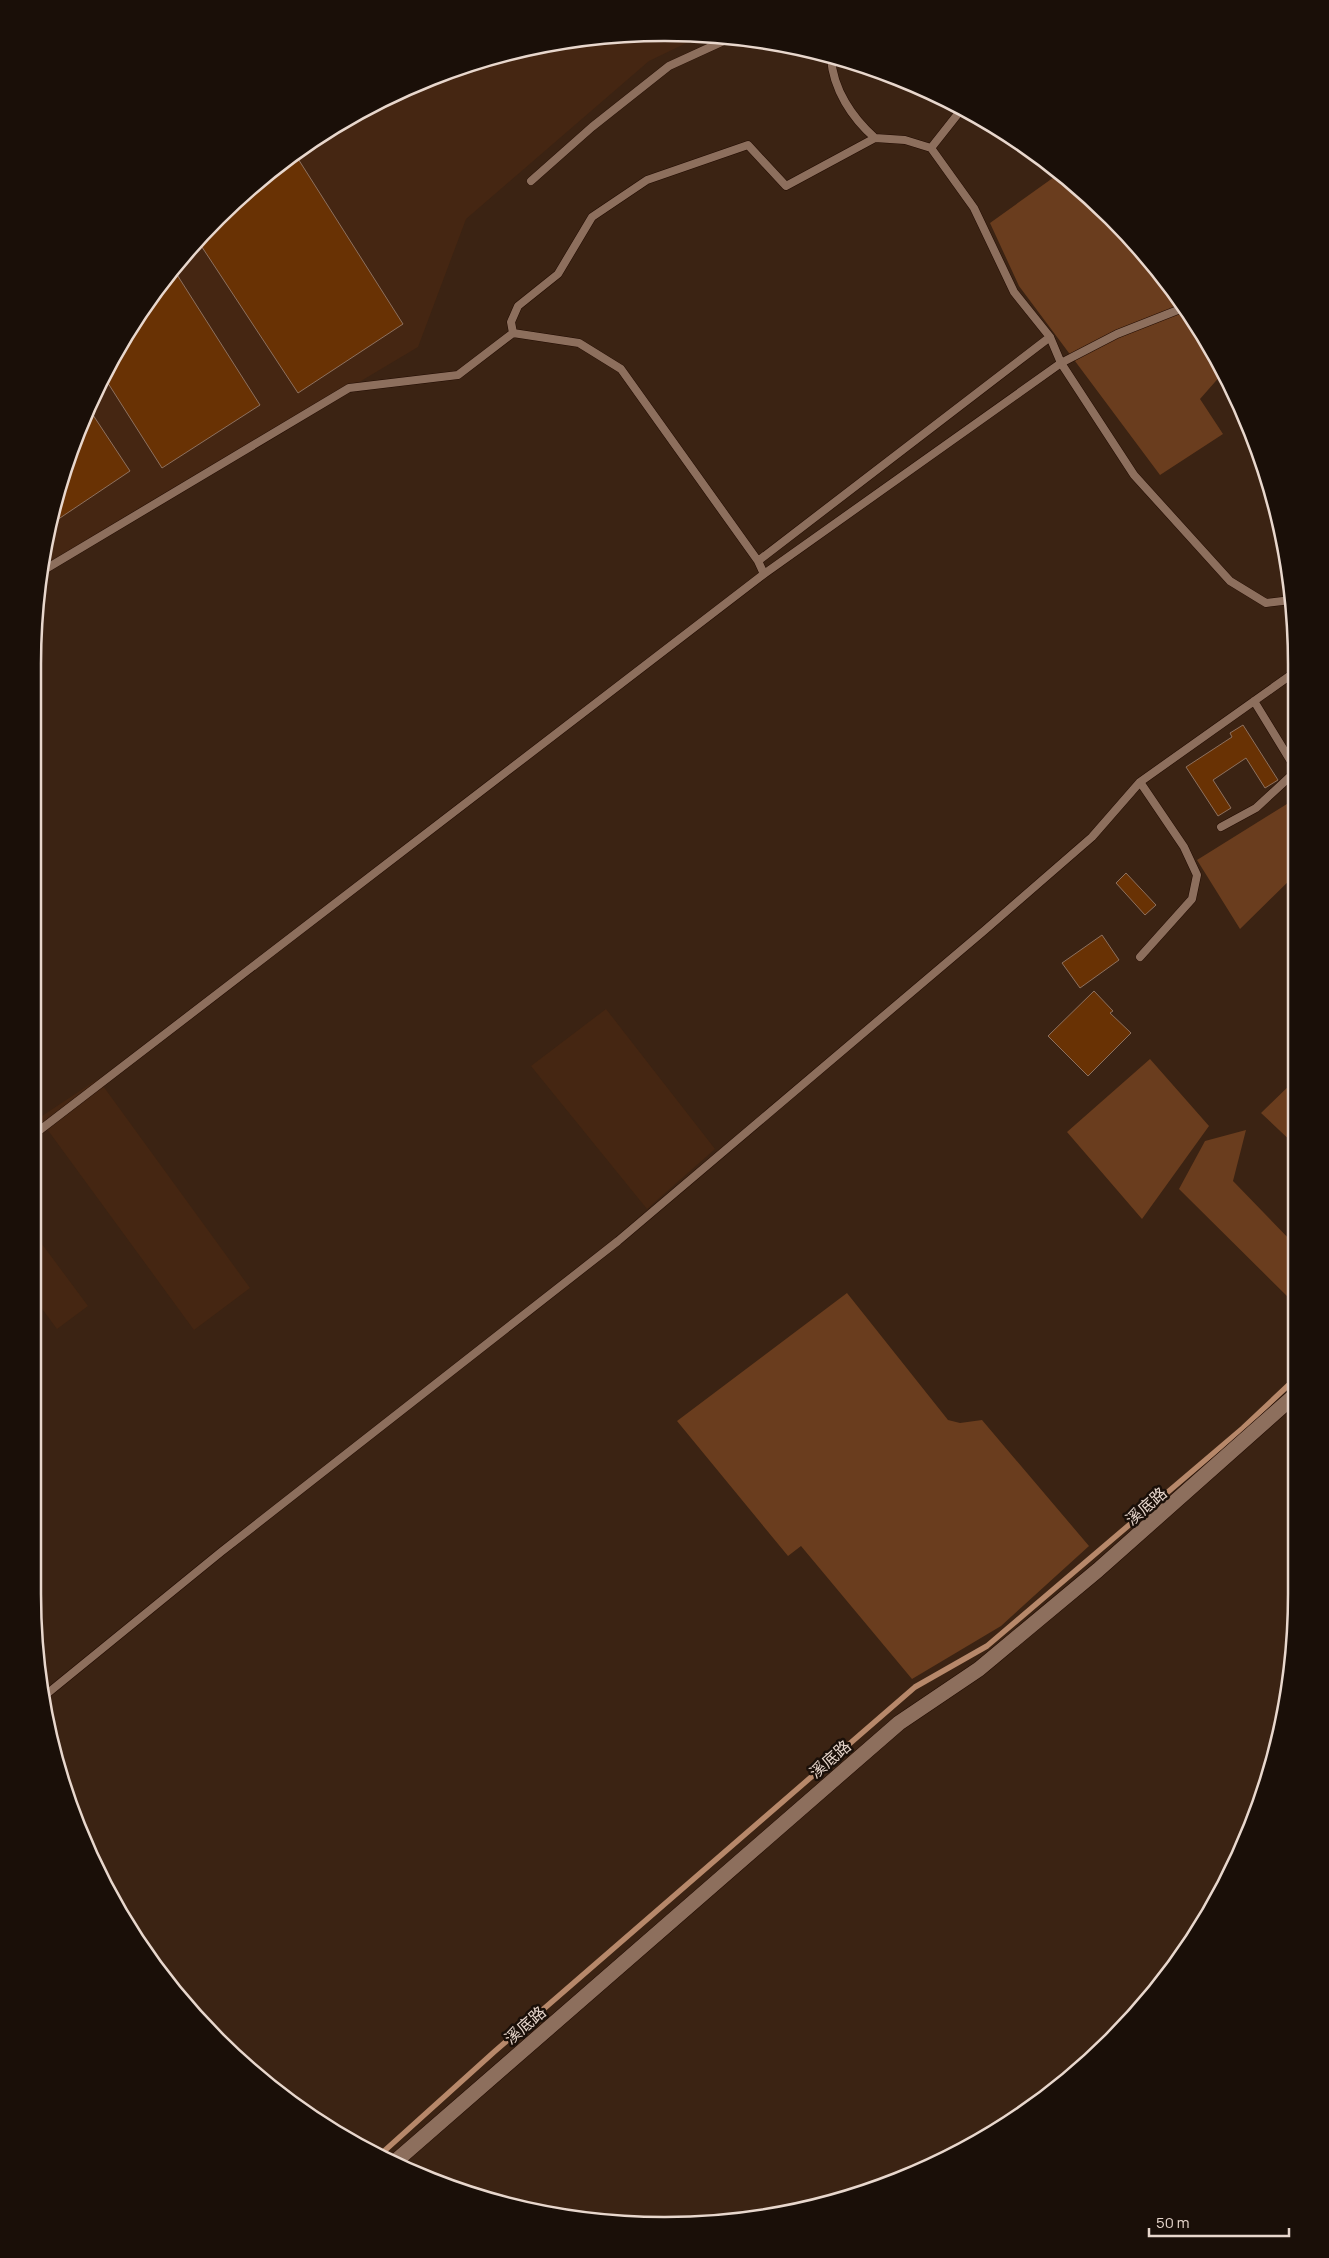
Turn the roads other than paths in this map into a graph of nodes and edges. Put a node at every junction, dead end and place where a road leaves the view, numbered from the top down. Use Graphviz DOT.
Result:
graph roads {
  1 [pos="717,44"];
  2 [pos="832,64"];
  3 [pos="957,115"];
  4 [pos="875,138"];
  5 [pos="931,148"];
  6 [pos="531,181"];
  7 [pos="1177,310"];
  8 [pos="513,333"];
  9 [pos="1050,337"];
  10 [pos="1061,363"];
  11 [pos="758,561"];
  12 [pos="49,567"];
  13 [pos="764,574"];
  14 [pos="1284,601"];
  15 [pos="1288,677"];
  16 [pos="1254,701"];
  17 [pos="1288,758"];
  18 [pos="1288,777"];
  19 [pos="1140,782"];
  20 [pos="1221,827"];
  21 [pos="1140,957"];
  22 [pos="41,1129"];
  23 [pos="1288,1401"];
  24 [pos="50,1692"];
  25 [pos="400,2157"];
  1 -- 6 [label="lane"];
  2 -- 4 [label="lane"];
  3 -- 5 [label="lane"];
  4 -- 5 [label="lane"];
  4 -- 8 [label="lane"];
  5 -- 9 [label="lane"];
  7 -- 10 [label="lane"];
  8 -- 11 [label="lane"];
  8 -- 12 [label="lane"];
  9 -- 10 [label="lane"];
  9 -- 11 [label="lane"];
  10 -- 13 [label="lane"];
  10 -- 14 [label="lane"];
  11 -- 13 [label="lane"];
  13 -- 22 [label="lane"];
  15 -- 16 [label="lane"];
  16 -- 17 [label="lane"];
  16 -- 19 [label="lane"];
  18 -- 20 [label="lane"];
  19 -- 21 [label="lane"];
  19 -- 24 [label="lane"];
  23 -- 25 [label="street, 溪底路"];
}
